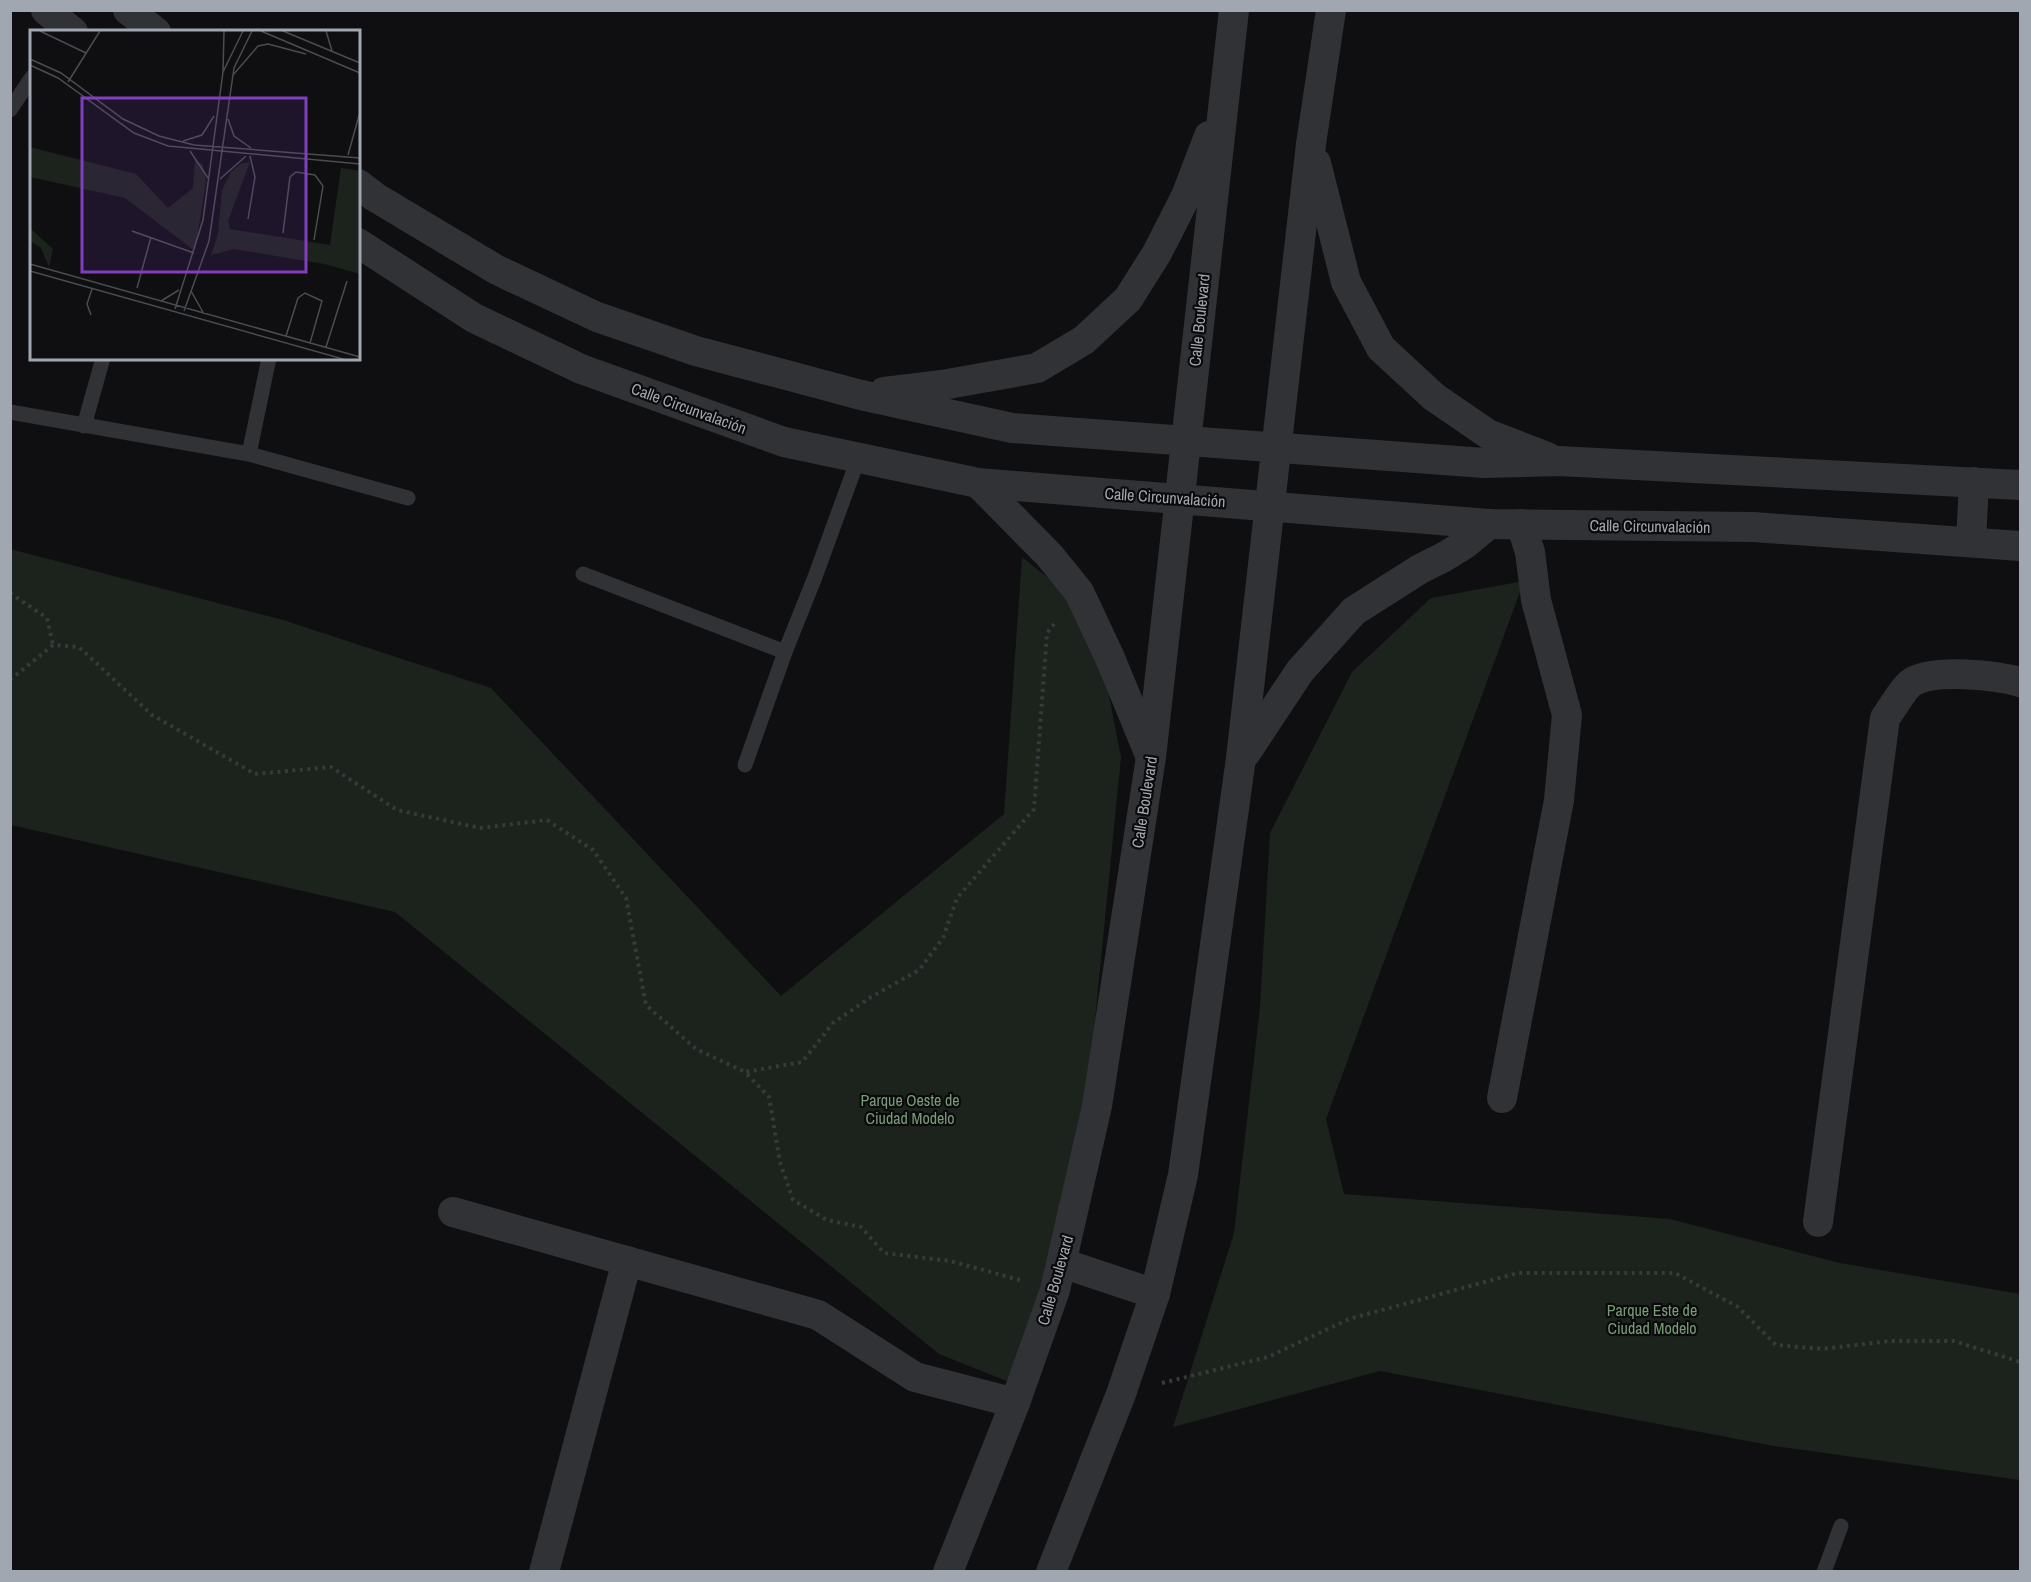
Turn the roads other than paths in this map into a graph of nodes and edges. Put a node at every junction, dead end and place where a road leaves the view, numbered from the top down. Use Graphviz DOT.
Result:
graph roads {
  1 [pos="128,10"];
  2 [pos="1234,10"];
  3 [pos="1331,10"];
  4 [pos="153,30"];
  5 [pos="30,80"];
  6 [pos="1224,96"];
  7 [pos="10,110"];
  8 [pos="1311,144"];
  9 [pos="360,186"];
  10 [pos="360,244"];
  11 [pos="103,360"];
  12 [pos="269,360"];
  13 [pos="861,395"];
  14 [pos="10,412"];
  15 [pos="84,426"];
  16 [pos="1186,442"];
  17 [pos="1276,449"];
  18 [pos="249,454"];
  19 [pos="858,459"];
  20 [pos="1559,462"];
  21 [pos="1974,482"];
  22 [pos="978,483"];
  23 [pos="2020,485"];
  24 [pos="408,498"];
  25 [pos="1179,499"];
  26 [pos="1270,506"];
  27 [pos="1489,524"];
  28 [pos="1521,524"];
  29 [pos="1971,542"];
  30 [pos="2020,546"];
  31 [pos="583,574"];
  32 [pos="785,652"];
  33 [pos="2020,682"];
  34 [pos="1151,756"];
  35 [pos="1241,759"];
  36 [pos="745,765"];
  37 [pos="1502,1098"];
  38 [pos="453,1212"];
  39 [pos="1818,1222"];
  40 [pos="627,1261"];
  41 [pos="1058,1276"];
  42 [pos="1155,1294"];
  43 [pos="1016,1403"];
  44 [pos="1841,1526"];
  45 [pos="544,1572"];
  46 [pos="948,1572"];
  47 [pos="1052,1572"];
  48 [pos="1824,1572"];
  1 -- 4 [label="street"];
  2 -- 6 [label="street, Calle Boulevard"];
  3 -- 8 [label="street"];
  5 -- 7 [label="lane"];
  6 -- 13 [label="street"];
  6 -- 16 [label="street, Calle Boulevard"];
  8 -- 17 [label="street"];
  8 -- 20 [label="street"];
  9 -- 13 [label="street"];
  10 -- 19 [label="street, Calle Circunvalación"];
  11 -- 15 [label="lane"];
  12 -- 18 [label="lane"];
  13 -- 16 [label="street"];
  14 -- 15 [label="lane"];
  15 -- 18 [label="lane"];
  16 -- 17 [label="street"];
  16 -- 25 [label="street, Calle Boulevard"];
  17 -- 20 [label="street"];
  17 -- 26 [label="street"];
  18 -- 24 [label="lane"];
  19 -- 22 [label="street, Calle Circunvalación"];
  19 -- 32 [label="lane"];
  20 -- 21 [label="street"];
  21 -- 23 [label="street"];
  21 -- 29 [label="street"];
  22 -- 25 [label="street, Calle Circunvalación"];
  22 -- 34 [label="street"];
  25 -- 26 [label="street, Calle Circunvalación"];
  25 -- 34 [label="street, Calle Boulevard"];
  26 -- 27 [label="street, Calle Circunvalación"];
  26 -- 35 [label="street"];
  27 -- 28 [label="street, Calle Circunvalación"];
  27 -- 35 [label="street"];
  28 -- 29 [label="street, Calle Circunvalación"];
  28 -- 37 [label="street"];
  29 -- 30 [label="street, Calle Circunvalación"];
  31 -- 32 [label="lane"];
  32 -- 36 [label="lane"];
  33 -- 39 [label="street"];
  34 -- 41 [label="street, Calle Boulevard"];
  35 -- 42 [label="street"];
  38 -- 40 [label="street"];
  40 -- 43 [label="street"];
  40 -- 45 [label="street"];
  41 -- 42 [label="street"];
  41 -- 43 [label="street, Calle Boulevard"];
  42 -- 47 [label="street"];
  43 -- 46 [label="street, Calle Boulevard"];
  44 -- 48 [label="lane"];
}
